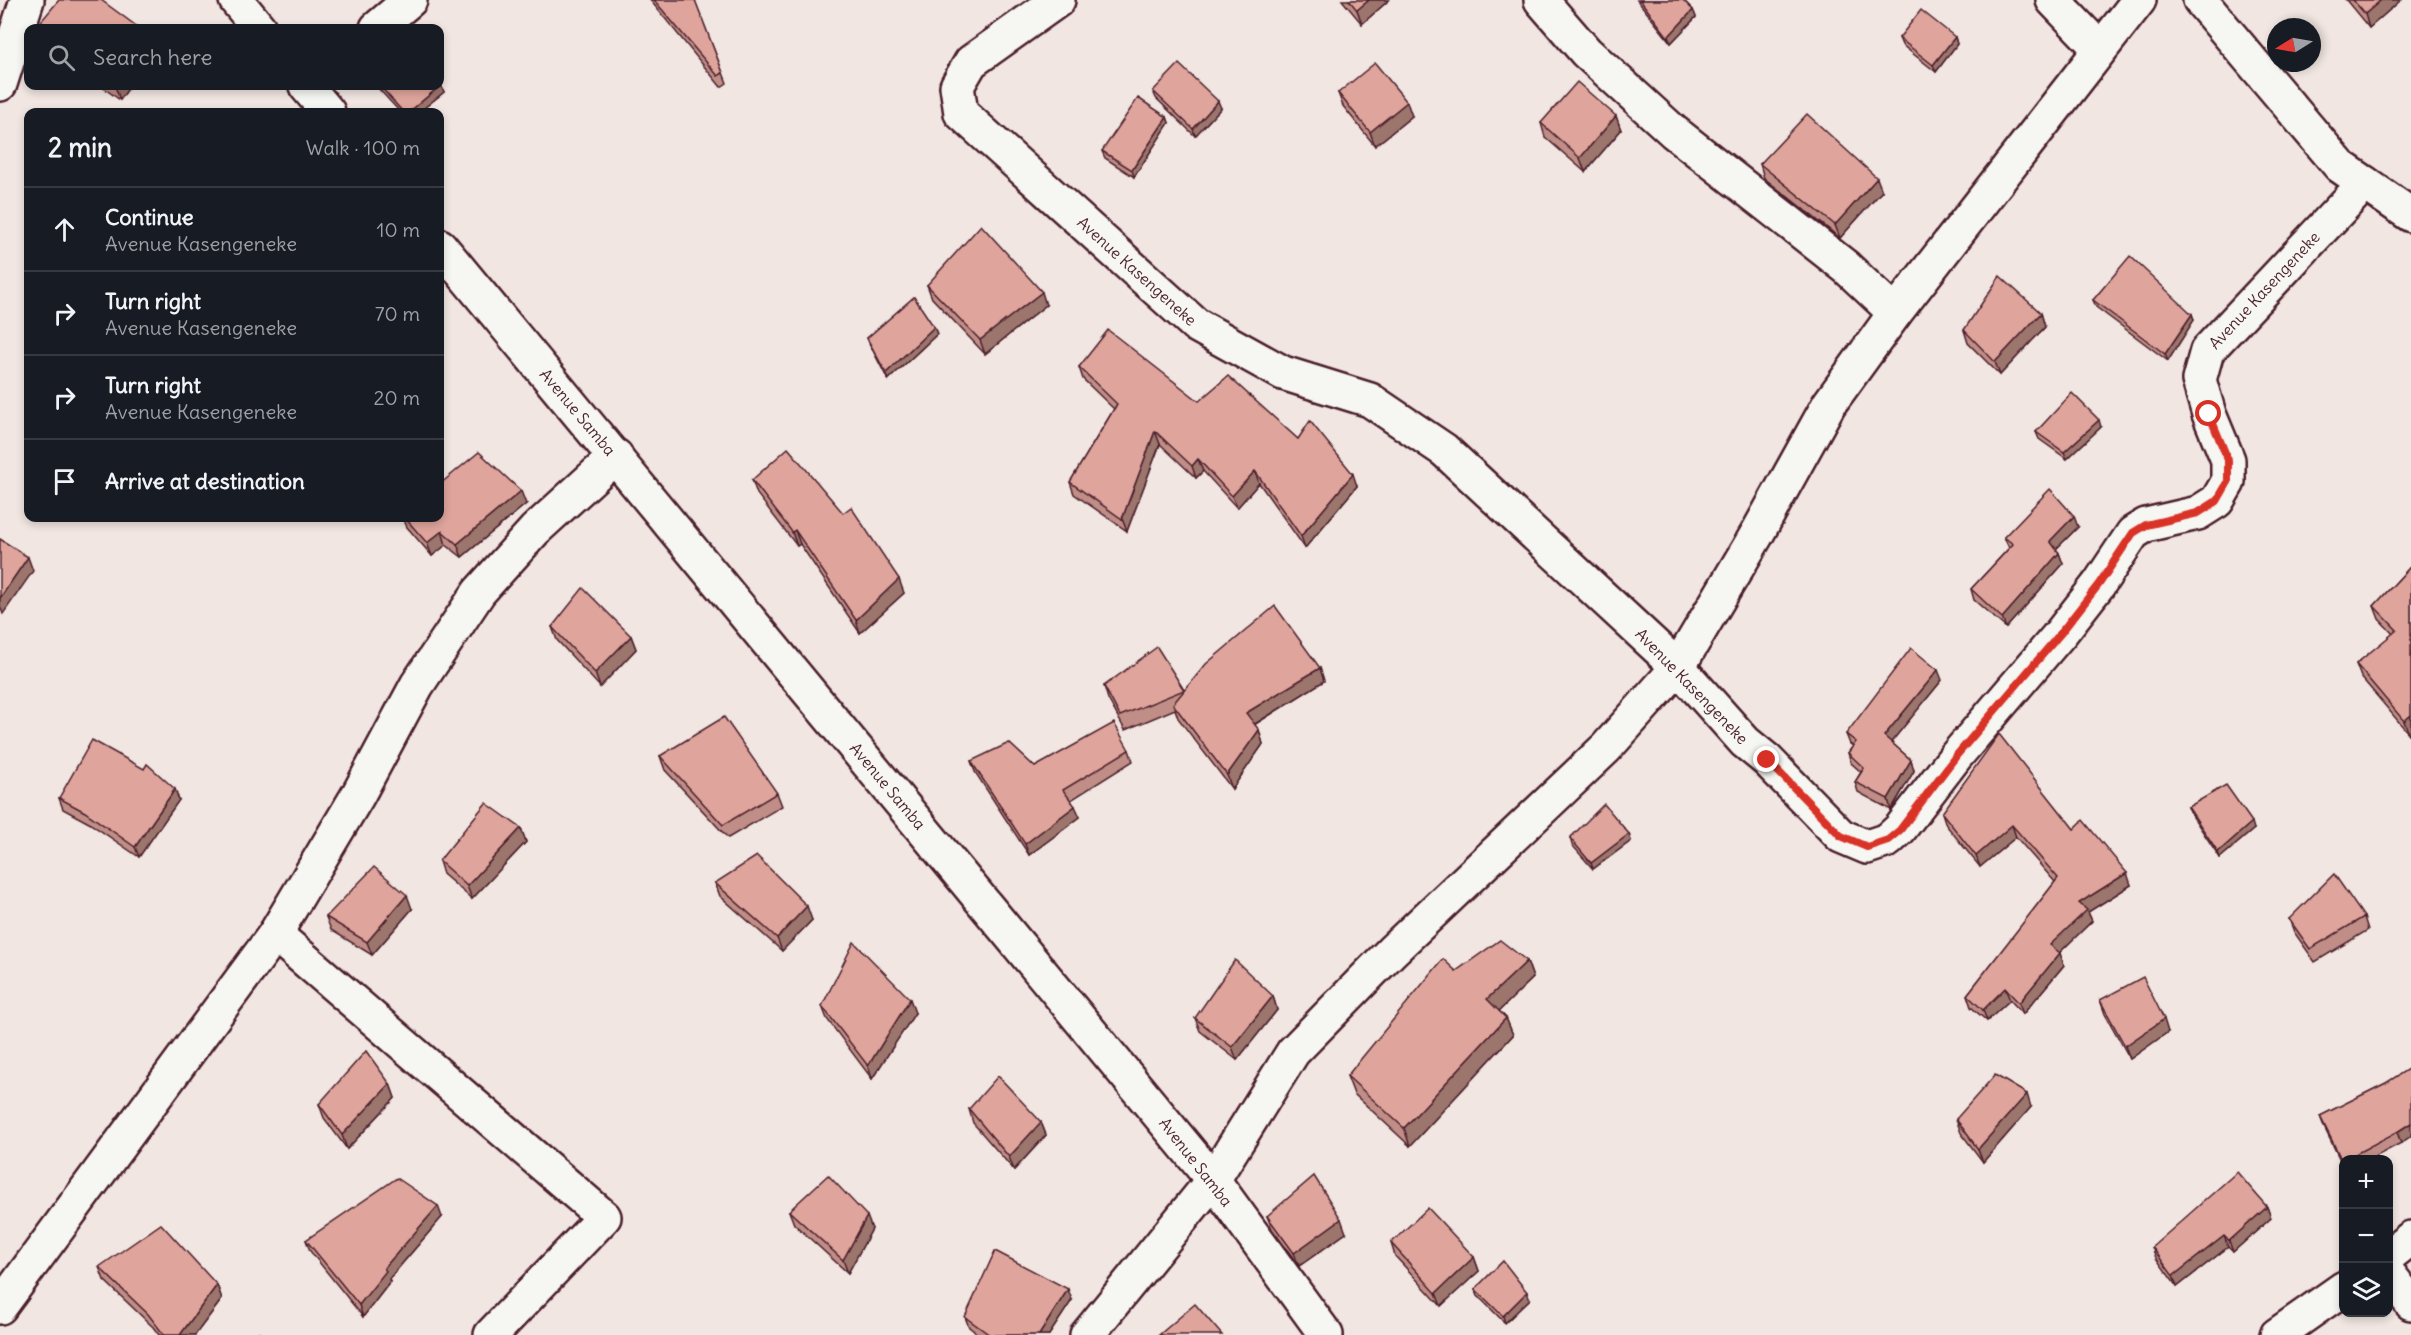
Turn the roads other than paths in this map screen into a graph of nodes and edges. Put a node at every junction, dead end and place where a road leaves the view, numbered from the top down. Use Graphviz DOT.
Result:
graph roads {
  1 [pos="27,0"];
  2 [pos="236,0"];
  3 [pos="410,0"];
  4 [pos="1058,0"];
  5 [pos="1541,0"];
  6 [pos="2053,0"];
  7 [pos="2139,0"];
  8 [pos="2200,0"];
  9 [pos="256,24"];
  10 [pos="383,24"];
  11 [pos="2100,49"];
  12 [pos="0,84"];
  13 [pos="2365,183"];
  14 [pos="2411,215"];
  15 [pos="444,251"];
  16 [pos="1895,313"];
  17 [pos="616,456"];
  18 [pos="1678,667"];
  19 [pos="275,934"];
  20 [pos="1212,1180"];
  21 [pos="2411,1238"];
  22 [pos="2393,1252"];
  23 [pos="2393,1280"];
  24 [pos="2339,1291"];
  25 [pos="2411,1303"];
  26 [pos="0,1307"];
  27 [pos="491,1335"];
  28 [pos="1087,1335"];
  29 [pos="1326,1335"];
  30 [pos="2277,1335"];
  1 -- 12 [label="street"];
  2 -- 9 [label="street"];
  3 -- 10 [label="street"];
  4 -- 18 [label="street, Avenue Kasengeneke"];
  5 -- 16 [label="street"];
  6 -- 11 [label="street"];
  7 -- 11 [label="street"];
  8 -- 13 [label="street"];
  11 -- 16 [label="street"];
  13 -- 14 [label="street"];
  13 -- 18 [label="street, Avenue Kasengeneke"];
  15 -- 17 [label="street, Avenue Samba"];
  16 -- 18 [label="street"];
  17 -- 19 [label="street"];
  17 -- 20 [label="street, Avenue Samba"];
  18 -- 20 [label="street"];
  19 -- 26 [label="street"];
  19 -- 27 [label="street"];
  20 -- 28 [label="street"];
  20 -- 29 [label="street, Avenue Samba"];
  21 -- 22 [label="street"];
  23 -- 25 [label="street"];
  24 -- 30 [label="street"];
}
